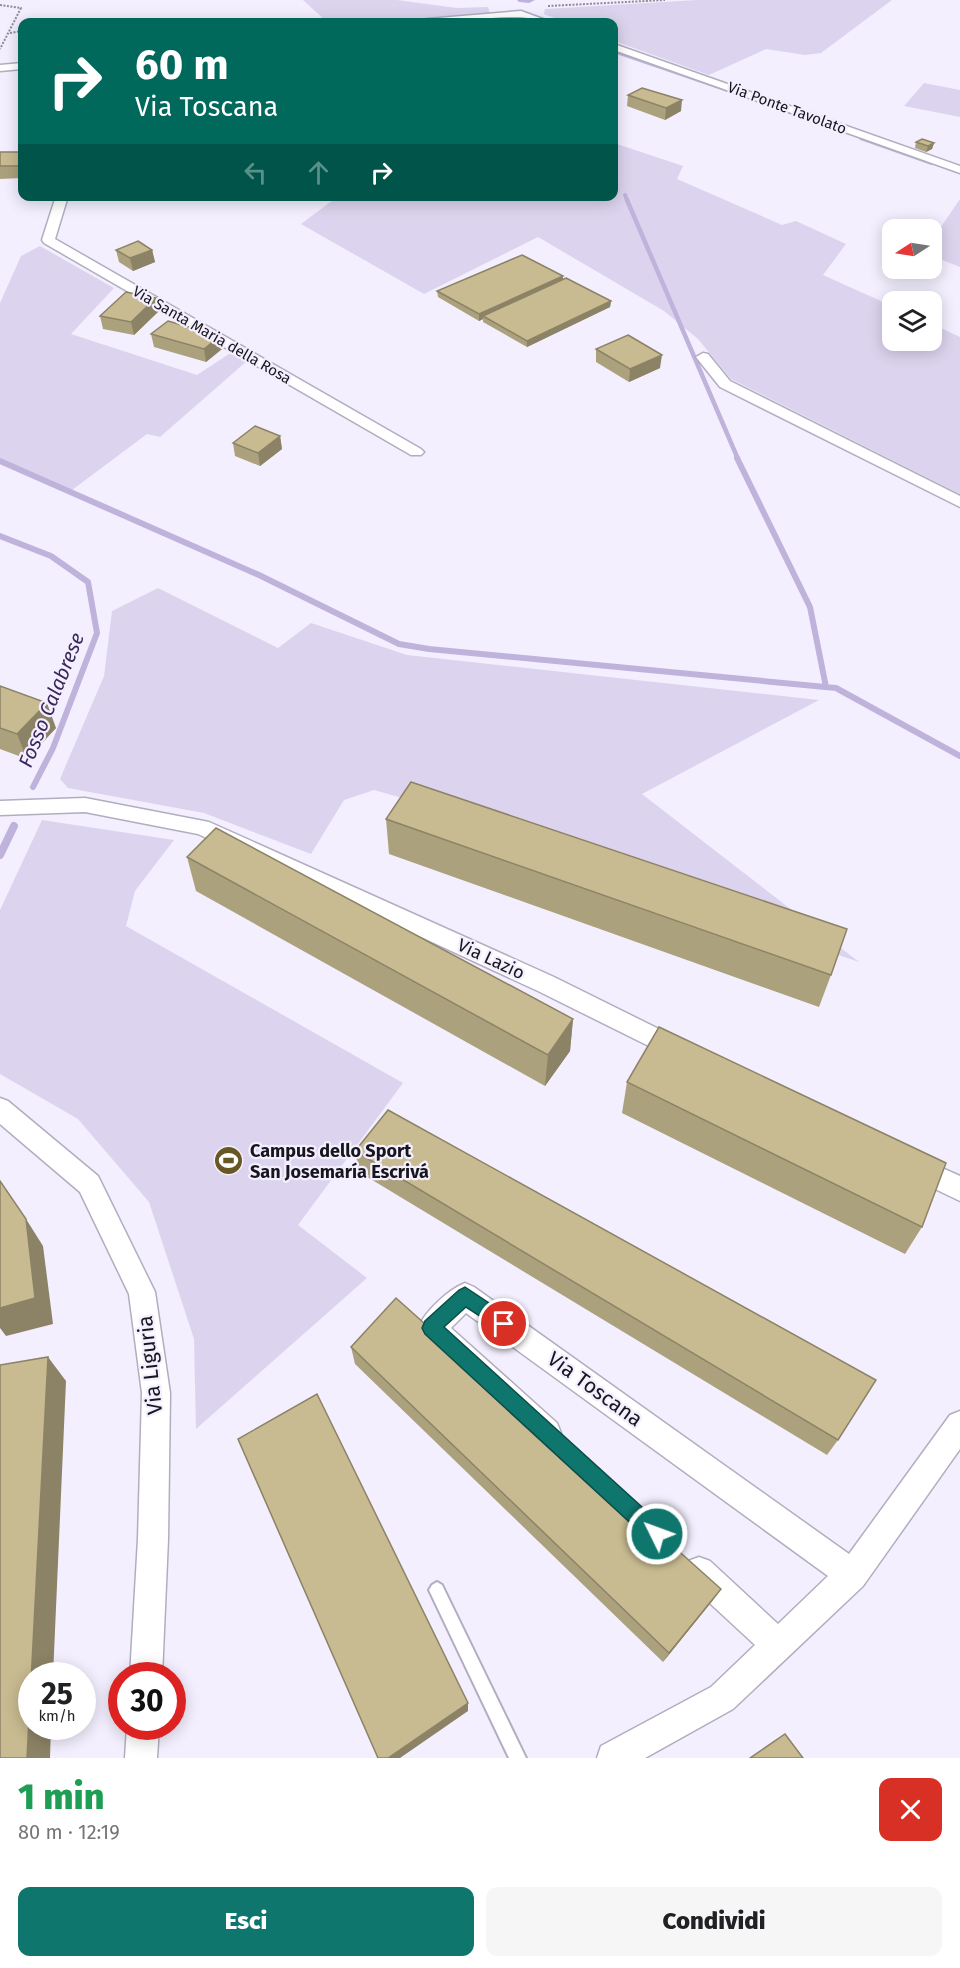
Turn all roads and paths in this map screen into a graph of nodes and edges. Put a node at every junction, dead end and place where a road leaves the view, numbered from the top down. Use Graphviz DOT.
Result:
graph roads {
  1 [pos="665,0"];
  2 [pos="0,5"];
  3 [pos="532,7"];
  4 [pos="521,14"];
  5 [pos="474,18"];
  6 [pos="534,18"];
  7 [pos="18,32"];
  8 [pos="9,33"];
  9 [pos="618,48"];
  10 [pos="0,49"];
  11 [pos="18,66"];
  12 [pos="0,68"];
  13 [pos="960,170"];
  14 [pos="60,201"];
  15 [pos="703,357"];
  16 [pos="416,452"];
  17 [pos="960,502"];
  18 [pos="0,808"];
  19 [pos="695,1058"];
  20 [pos="0,1109"];
  21 [pos="897,1158"];
  22 [pos="960,1189"];
  23 [pos="960,1425"];
  24 [pos="570,1454"];
  25 [pos="683,1558"];
  26 [pos="852,1575"];
  27 [pos="438,1590"];
  28 [pos="778,1645"];
  29 [pos="147,1662"];
  30 [pos="142,1740"];
  31 [pos="141,1758"];
  32 [pos="518,1758"];
  33 [pos="613,1758"];
  1 -- 3 [label="path"];
  2 -- 8 [label="path"];
  3 -- 4 [label="street"];
  4 -- 5 [label="street"];
  4 -- 6 [label="street"];
  7 -- 8 [label="path"];
  8 -- 10 [label="path"];
  9 -- 13 [label="street, Via Ponte Tavolato"];
  11 -- 12 [label="street"];
  14 -- 16 [label="street, Via Santa Maria della Rosa"];
  15 -- 17 [label="street"];
  18 -- 19 [label="street, Via Lazio"];
  20 -- 29 [label="street, Via Liguria"];
  21 -- 22 [label="street"];
  23 -- 26 [label="street"];
  24 -- 26 [label="street, Via Toscana"];
  25 -- 28 [label="street"];
  26 -- 28 [label="street"];
  27 -- 32 [label="lane"];
  28 -- 33 [label="street"];
  30 -- 31 [label="street"];
}
